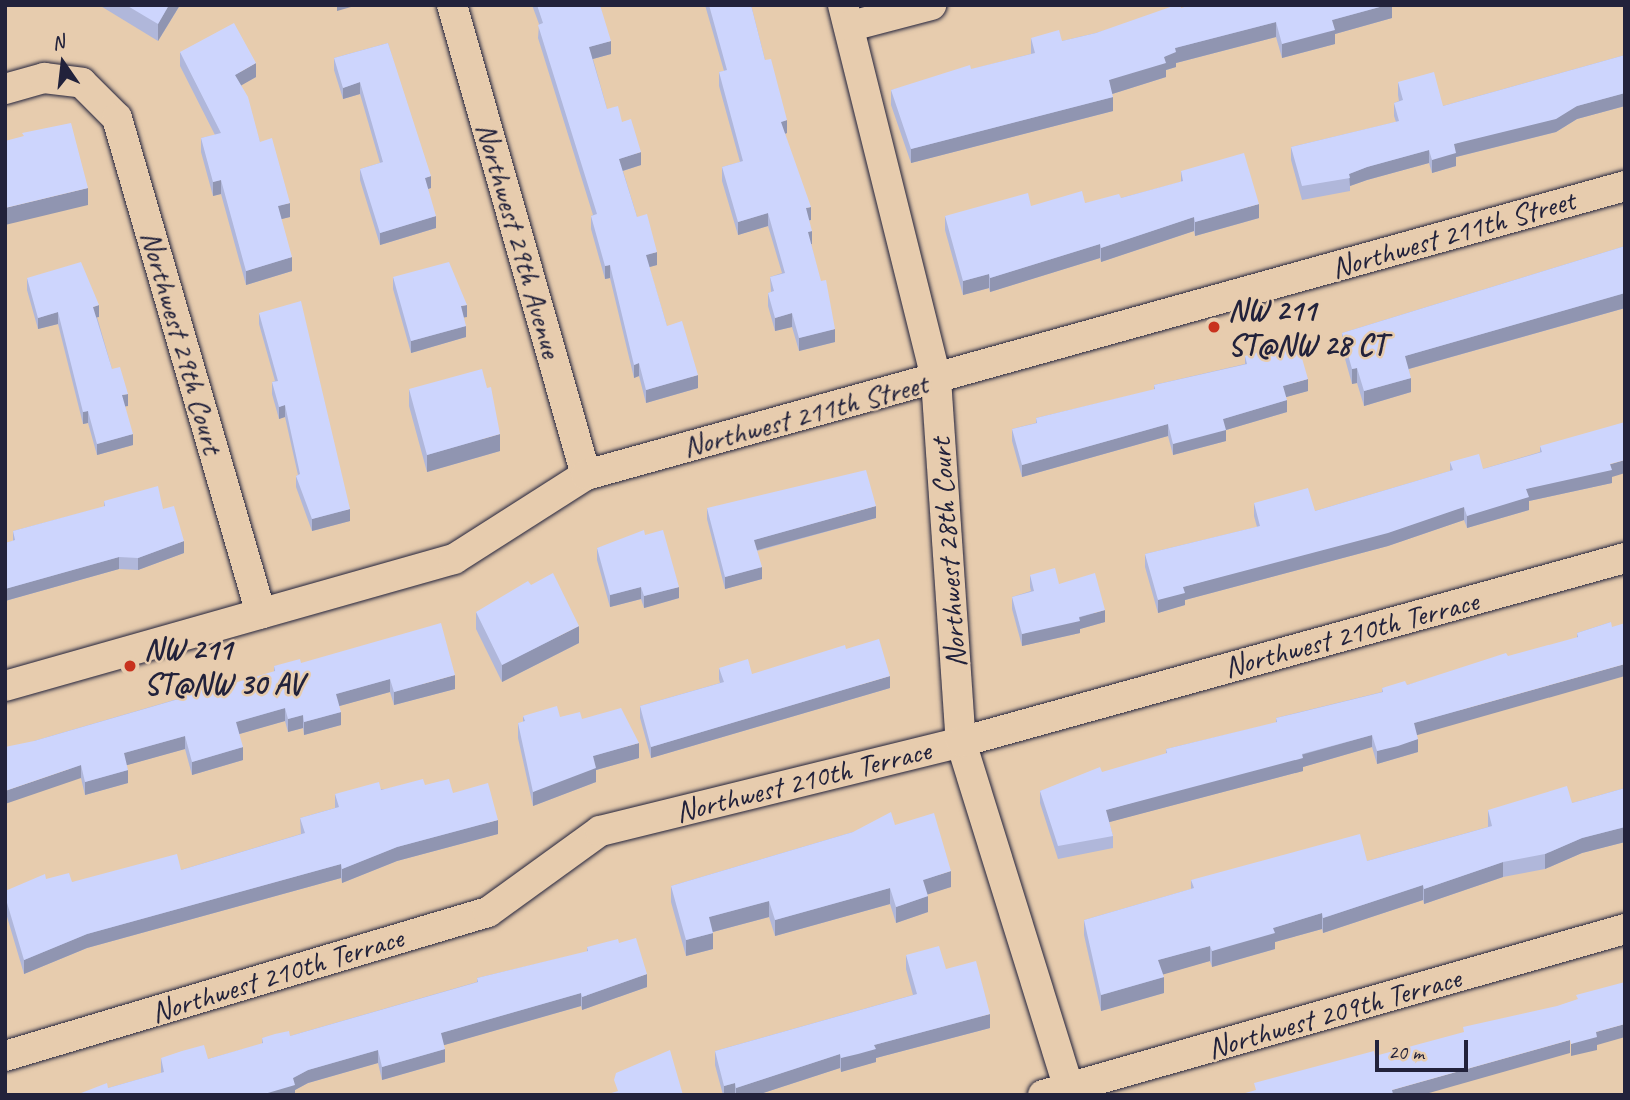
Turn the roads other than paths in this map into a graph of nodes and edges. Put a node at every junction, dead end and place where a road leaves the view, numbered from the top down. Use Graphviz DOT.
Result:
graph roads {
  1 [pos="452,5"];
  2 [pos="931,5"];
  3 [pos="847,16"];
  4 [pos="5,89"];
  5 [pos="1625,186"];
  6 [pos="936,379"];
  7 [pos="586,475"];
  8 [pos="1625,558"];
  9 [pos="261,614"];
  10 [pos="5,686"];
  11 [pos="961,742"];
  12 [pos="1625,929"];
  13 [pos="5,1056"];
  14 [pos="1061,1093"];
  1 -- 7 [label="street, Northwest 29th Avenue"];
  2 -- 3 [label="street"];
  3 -- 6 [label="street, Northwest 28th Court"];
  4 -- 9 [label="street, Northwest 29th Court"];
  5 -- 6 [label="street, Northwest 211th Street"];
  6 -- 7 [label="street, Northwest 211th Street"];
  6 -- 11 [label="street, Northwest 28th Court"];
  7 -- 9 [label="street, Northwest 211th Street"];
  8 -- 11 [label="street, Northwest 210th Terrace"];
  9 -- 10 [label="street, Northwest 211th Street"];
  11 -- 13 [label="street, Northwest 210th Terrace"];
  11 -- 14 [label="street, Northwest 28th Court"];
  12 -- 14 [label="street, Northwest 209th Terrace"];
}
